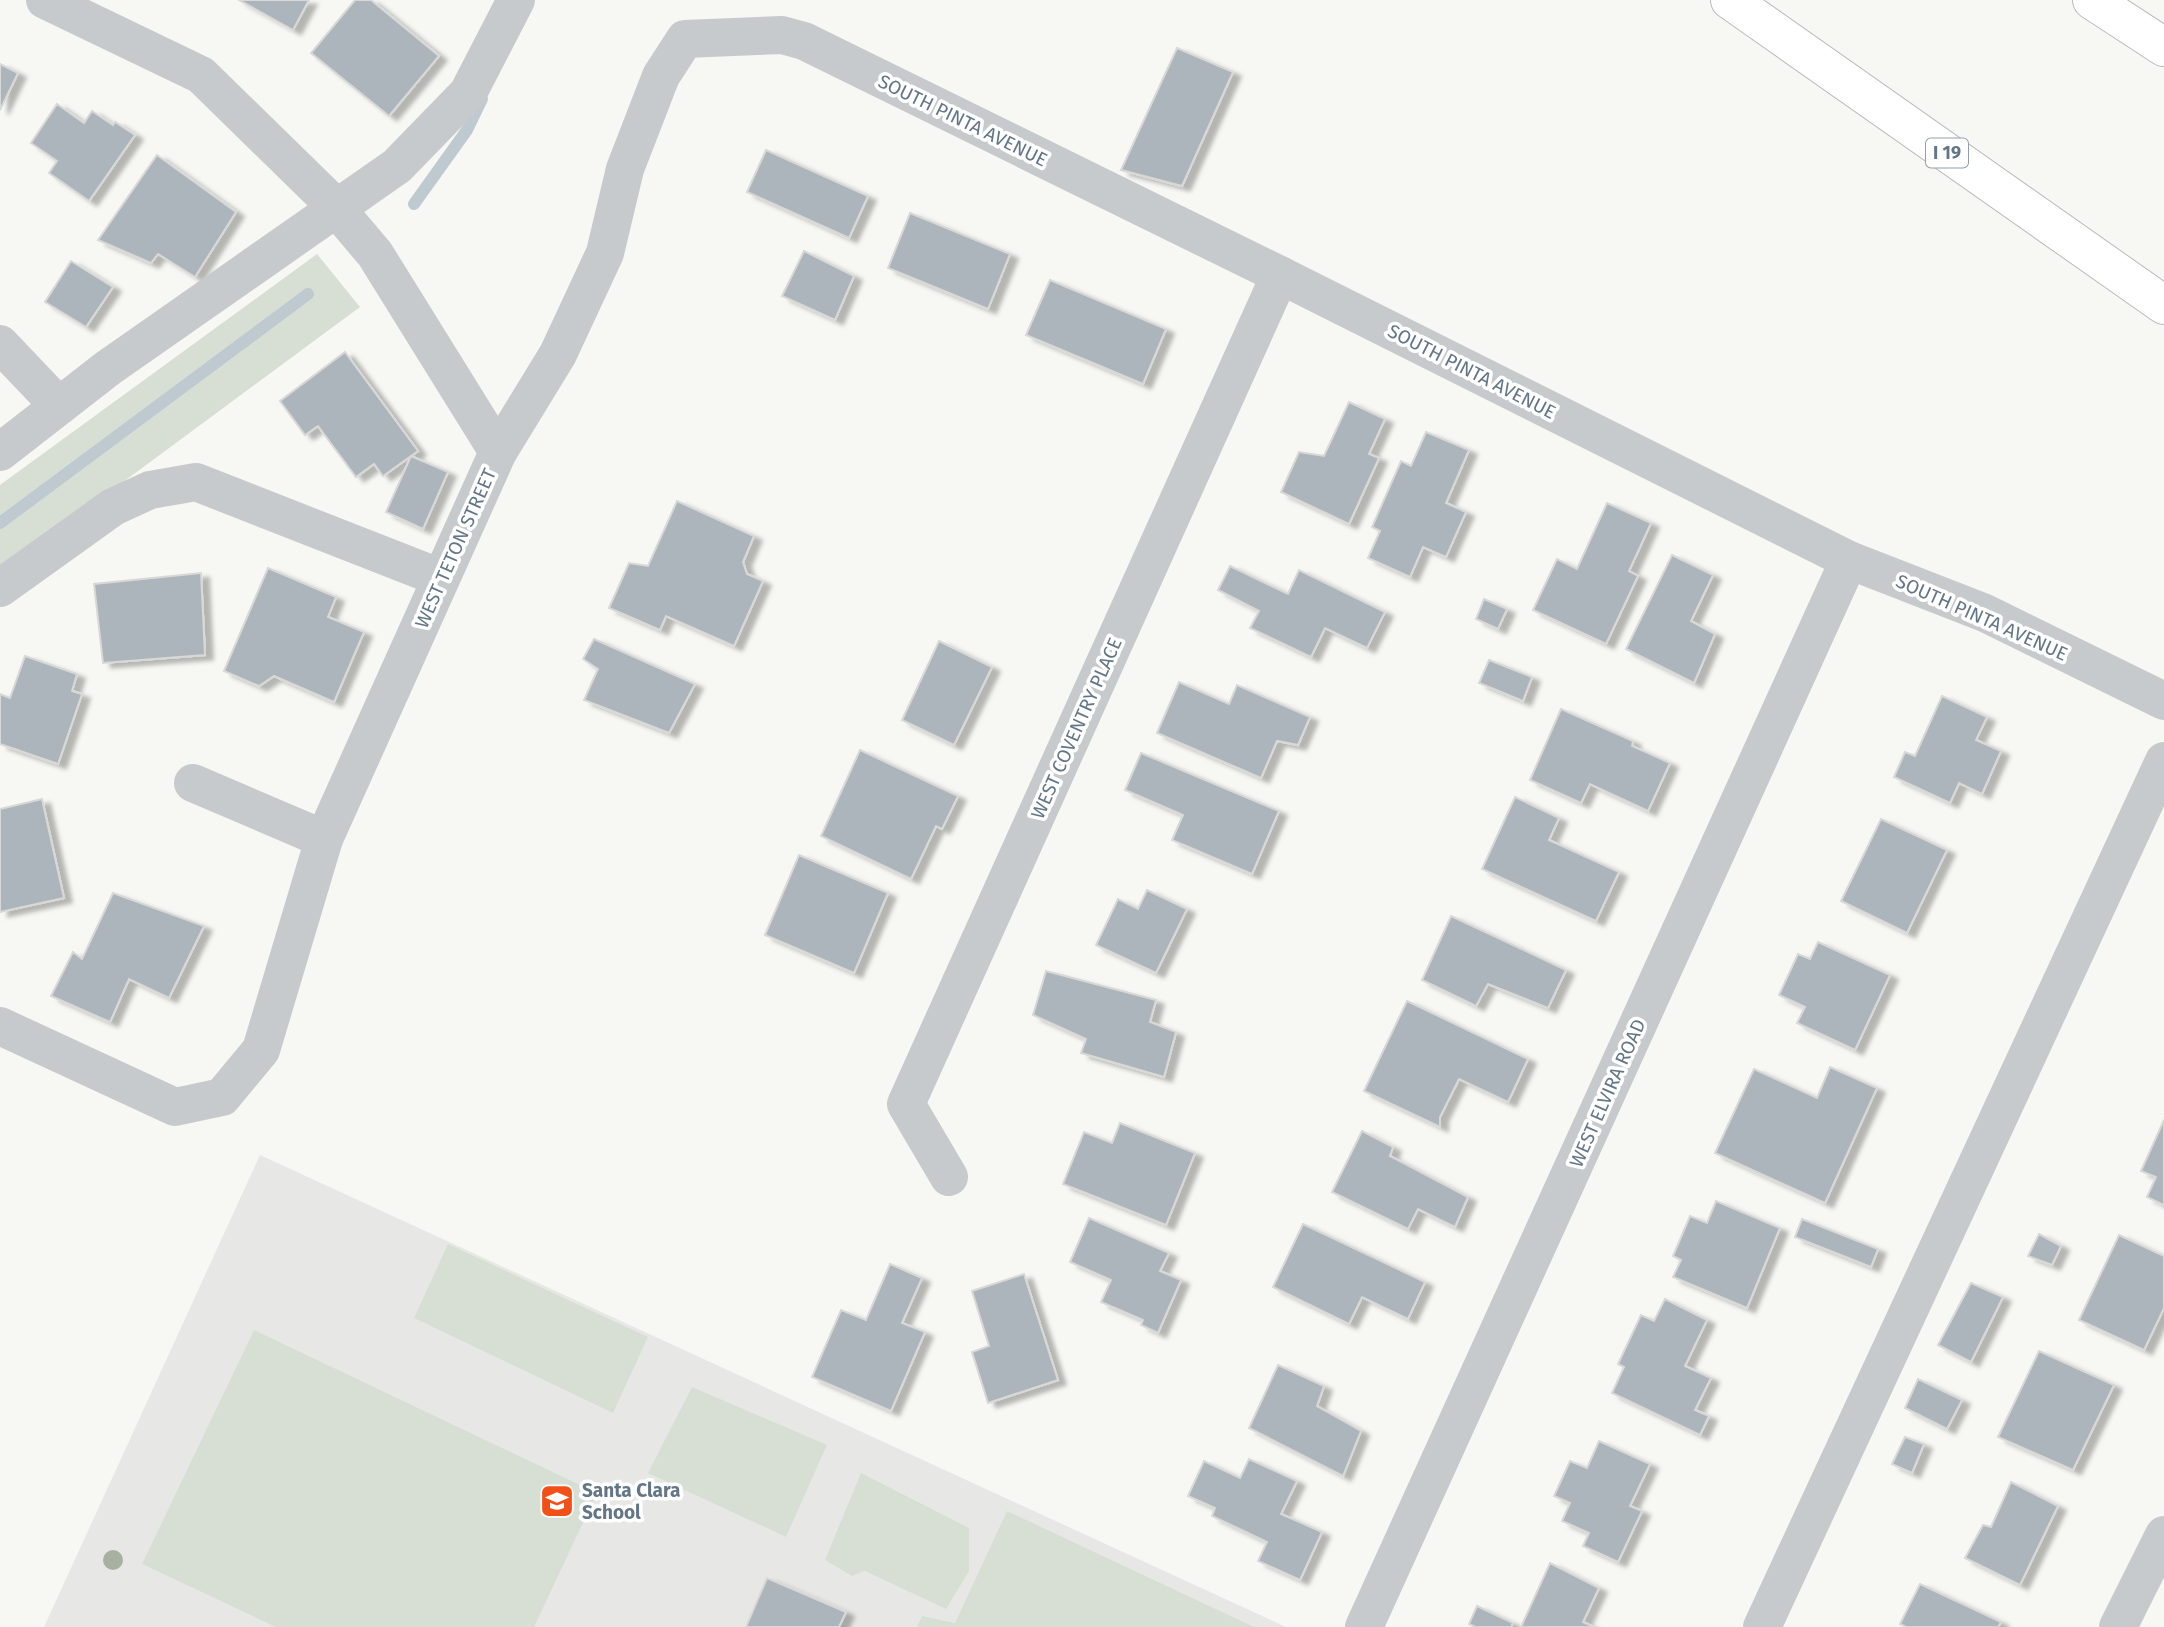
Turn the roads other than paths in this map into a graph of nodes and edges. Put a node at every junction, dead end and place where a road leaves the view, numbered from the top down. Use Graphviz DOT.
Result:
graph roads {
  1 [pos="45,0"];
  2 [pos="516,0"];
  3 [pos="1730,0"];
  4 [pos="2092,0"];
  5 [pos="2164,47"];
  6 [pos="336,209"];
  7 [pos="1280,275"];
  8 [pos="2164,305"];
  9 [pos="0,344"];
  10 [pos="59,406"];
  11 [pos="0,452"];
  12 [pos="498,452"];
  13 [pos="1849,560"];
  14 [pos="441,578"];
  15 [pos="0,588"];
  16 [pos="2164,701"];
  17 [pos="2164,761"];
  18 [pos="193,783"];
  19 [pos="324,839"];
  20 [pos="0,1026"];
  21 [pos="949,1177"];
  22 [pos="2164,1535"];
  23 [pos="1364,1627"];
  24 [pos="1762,1627"];
  25 [pos="2118,1627"];
  1 -- 6 [label="street, WEST TETON STREET"];
  2 -- 6 [label="street"];
  3 -- 8 [label="highway, I 19"];
  4 -- 5 [label="highway"];
  6 -- 10 [label="street"];
  6 -- 12 [label="street, WEST TETON STREET"];
  7 -- 12 [label="street, SOUTH PINTA AVENUE"];
  7 -- 13 [label="street, SOUTH PINTA AVENUE"];
  7 -- 21 [label="street, WEST COVENTRY PLACE"];
  9 -- 10 [label="street"];
  10 -- 11 [label="street"];
  12 -- 14 [label="street, WEST TETON STREET"];
  13 -- 16 [label="street, SOUTH PINTA AVENUE"];
  13 -- 23 [label="street, WEST ELVIRA ROAD"];
  14 -- 15 [label="street"];
  14 -- 19 [label="street, WEST TETON STREET"];
  17 -- 24 [label="street"];
  18 -- 19 [label="street"];
  19 -- 20 [label="street, WEST TETON STREET"];
  22 -- 25 [label="street"];
}
